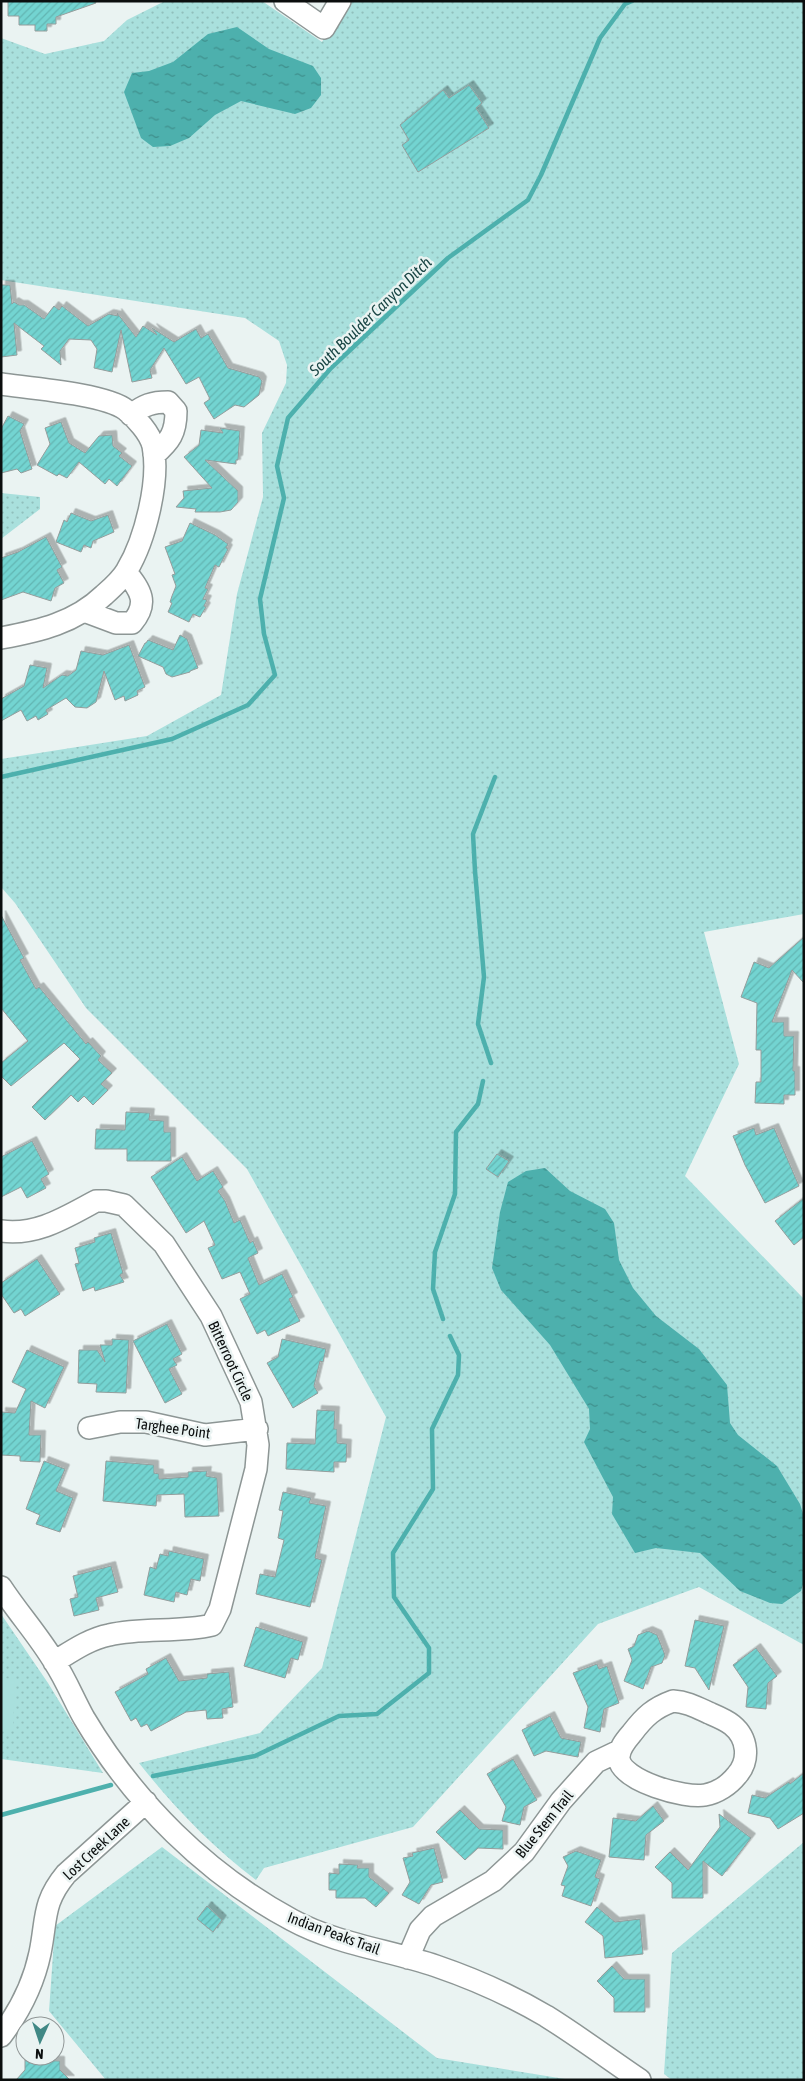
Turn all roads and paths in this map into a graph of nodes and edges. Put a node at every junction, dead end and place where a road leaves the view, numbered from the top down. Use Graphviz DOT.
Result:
graph roads {
  1 [pos="285,1"];
  2 [pos="340,1"];
  3 [pos="310,8"];
  4 [pos="1,384"];
  5 [pos="131,415"];
  6 [pos="154,455"];
  7 [pos="126,572"];
  8 [pos="84,611"];
  9 [pos="1,638"];
  10 [pos="1,1231"];
  11 [pos="89,1428"];
  12 [pos="257,1429"];
  13 [pos="1,1587"];
  14 [pos="54,1662"];
  15 [pos="619,1751"];
  16 [pos="146,1802"];
  17 [pos="408,1958"];
  18 [pos="1,2036"];
  19 [pos="640,2080"];
  1 -- 3 [label="street"];
  2 -- 3 [label="street"];
  4 -- 5 [label="street"];
  5 -- 6 [label="street"];
  5 -- 6 [label="street"];
  6 -- 7 [label="street"];
  7 -- 8 [label="street"];
  7 -- 8 [label="street"];
  8 -- 9 [label="street"];
  10 -- 12 [label="street, Bitterroot Circle"];
  11 -- 12 [label="street, Targhee Point"];
  12 -- 14 [label="street, Bitterroot Circle"];
  13 -- 14 [label="street, Indian Peaks Trail"];
  14 -- 16 [label="street, Indian Peaks Trail"];
  15 -- 15 [label="street, Blue Stem Trail"];
  15 -- 17 [label="street, Blue Stem Trail"];
  16 -- 17 [label="street, Indian Peaks Trail"];
  16 -- 18 [label="street, Lost Creek Lane"];
  17 -- 19 [label="street, Indian Peaks Trail"];
}
